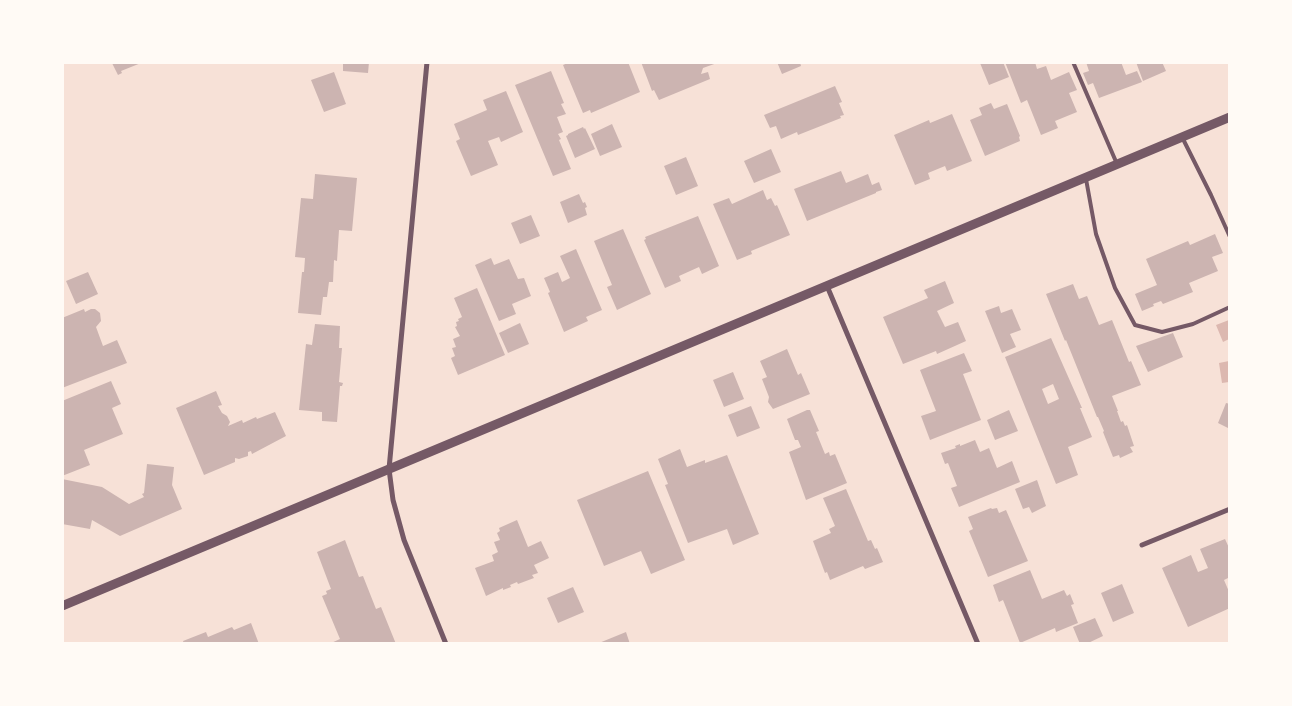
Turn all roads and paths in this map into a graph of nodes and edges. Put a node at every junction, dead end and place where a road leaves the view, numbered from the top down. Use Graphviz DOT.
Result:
graph roads {
  1 [pos="427,62"];
  2 [pos="1073,62"];
  3 [pos="1230,117"];
  4 [pos="1182,136"];
  5 [pos="1117,164"];
  6 [pos="1086,176"];
  7 [pos="1230,236"];
  8 [pos="826,285"];
  9 [pos="1230,307"];
  10 [pos="389,469"];
  11 [pos="1230,509"];
  12 [pos="1142,545"];
  13 [pos="62,606"];
  14 [pos="446,644"];
  15 [pos="978,644"];
  1 -- 10 [label="street"];
  2 -- 5 [label="lane"];
  3 -- 4 [label="street"];
  4 -- 5 [label="street"];
  4 -- 7 [label="lane"];
  5 -- 6 [label="street"];
  6 -- 8 [label="street"];
  6 -- 9 [label="lane"];
  8 -- 10 [label="street"];
  8 -- 15 [label="street"];
  10 -- 13 [label="street"];
  10 -- 14 [label="street"];
  11 -- 12 [label="street"];
}
